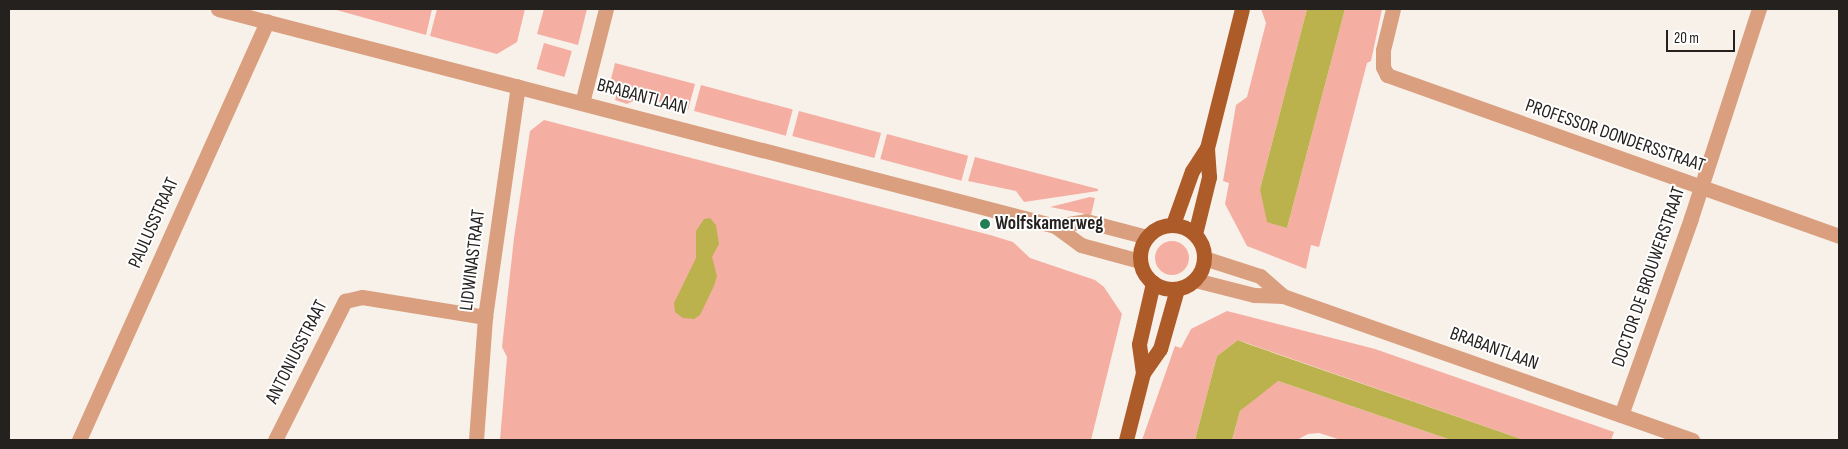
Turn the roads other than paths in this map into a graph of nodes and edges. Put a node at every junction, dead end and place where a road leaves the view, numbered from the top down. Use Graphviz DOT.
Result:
graph roads {
  1 [pos="218,9"];
  2 [pos="606,9"];
  3 [pos="1242,9"];
  4 [pos="1393,9"];
  5 [pos="1759,9"];
  6 [pos="266,21"];
  7 [pos="518,86"];
  8 [pos="582,102"];
  9 [pos="1207,148"];
  10 [pos="1701,187"];
  11 [pos="1173,224"];
  12 [pos="1054,226"];
  13 [pos="1195,234"];
  14 [pos="1839,236"];
  15 [pos="1147,237"];
  16 [pos="1204,258"];
  17 [pos="1140,260"];
  18 [pos="1195,280"];
  19 [pos="1153,283"];
  20 [pos="1177,289"];
  21 [pos="1283,296"];
  22 [pos="485,317"];
  23 [pos="1143,373"];
  24 [pos="1621,415"];
  25 [pos="79,440"];
  26 [pos="275,440"];
  27 [pos="476,440"];
  28 [pos="1126,440"];
  29 [pos="1692,440"];
  1 -- 6 [label="street, BRABANTLAAN"];
  2 -- 8 [label="street"];
  3 -- 9 [label="main road"];
  4 -- 10 [label="street, PROFESSOR DONDERSSTRAAT"];
  5 -- 10 [label="street, DOCTOR DE BROUWERSTRAAT"];
  6 -- 7 [label="street, BRABANTLAAN"];
  6 -- 25 [label="street, PAULUSSTRAAT"];
  7 -- 8 [label="street, BRABANTLAAN"];
  7 -- 22 [label="street, LIDWINASTRAAT"];
  8 -- 12 [label="street, BRABANTLAAN"];
  9 -- 11 [label="main road"];
  9 -- 13 [label="main road"];
  10 -- 14 [label="street, PROFESSOR DONDERSSTRAAT"];
  10 -- 24 [label="street, DOCTOR DE BROUWERSTRAAT"];
  11 -- 13 [label="main road"];
  11 -- 15 [label="main road"];
  12 -- 15 [label="street, BRABANTLAAN"];
  12 -- 17 [label="street, BRABANTLAAN"];
  13 -- 16 [label="main road"];
  15 -- 17 [label="main road"];
  16 -- 18 [label="main road"];
  16 -- 21 [label="street, BRABANTLAAN"];
  17 -- 19 [label="main road"];
  18 -- 20 [label="main road"];
  18 -- 21 [label="street, BRABANTLAAN"];
  19 -- 20 [label="main road"];
  19 -- 23 [label="main road"];
  20 -- 23 [label="main road"];
  21 -- 24 [label="street, BRABANTLAAN"];
  22 -- 26 [label="street, ANTONIUSSTRAAT"];
  22 -- 27 [label="street, LIDWINASTRAAT"];
  23 -- 28 [label="main road"];
  24 -- 29 [label="street, BRABANTLAAN"];
}
